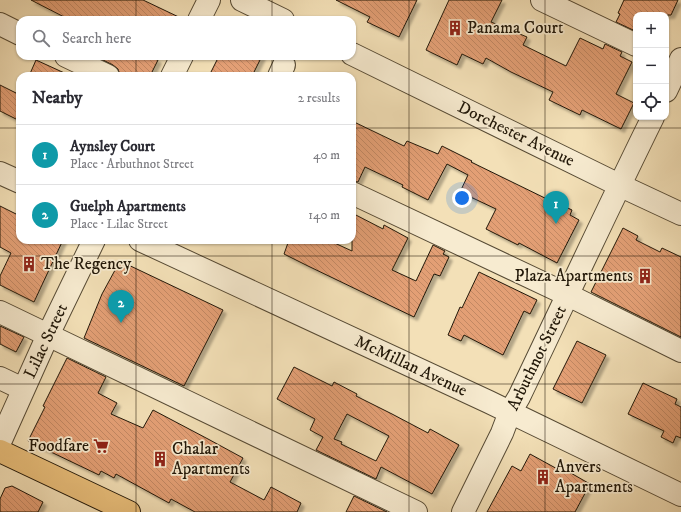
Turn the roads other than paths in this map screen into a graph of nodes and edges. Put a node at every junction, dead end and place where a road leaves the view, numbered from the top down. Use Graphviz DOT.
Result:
graph roads {
  1 [pos="209,0"];
  2 [pos="242,0"];
  3 [pos="542,0"];
  4 [pos="201,16"];
  5 [pos="275,16"];
  6 [pos="0,24"];
  7 [pos="16,32"];
  8 [pos="633,44"];
  9 [pos="356,56"];
  10 [pos="74,60"];
  11 [pos="180,60"];
  12 [pos="675,62"];
  13 [pos="100,72"];
  14 [pos="174,72"];
  15 [pos="668,84"];
  16 [pos="652,120"];
  17 [pos="0,173"];
  18 [pos="16,180"];
  19 [pos="619,185"];
  20 [pos="356,195"];
  21 [pos="681,214"];
  22 [pos="92,244"];
  23 [pos="149,244"];
  24 [pos="568,295"];
  25 [pos="0,312"];
  26 [pos="48,335"];
  27 [pos="681,351"];
  28 [pos="0,378"];
  29 [pos="23,389"];
  30 [pos="510,412"];
  31 [pos="0,442"];
  32 [pos="0,451"];
  33 [pos="681,495"];
  34 [pos="129,512"];
  35 [pos="416,512"];
  36 [pos="464,512"];
  1 -- 4 [label="street"];
  2 -- 5 [label="street"];
  3 -- 8 [label="street"];
  6 -- 7 [label="street"];
  9 -- 19 [label="street, Dorchester Avenue"];
  10 -- 13 [label="street"];
  11 -- 14 [label="street"];
  12 -- 15 [label="street"];
  16 -- 19 [label="street, Arbuthnot Street"];
  17 -- 18 [label="street"];
  19 -- 21 [label="street, Dorchester Avenue"];
  19 -- 24 [label="street, Arbuthnot Street"];
  20 -- 24 [label="street"];
  22 -- 26 [label="street, Lilac Street"];
  23 -- 30 [label="street, McMillan Avenue"];
  24 -- 27 [label="street"];
  24 -- 30 [label="street, Arbuthnot Street"];
  25 -- 26 [label="street"];
  26 -- 29 [label="street, Lilac Street"];
  26 -- 35 [label="street"];
  28 -- 29 [label="street"];
  29 -- 31 [label="street, Lilac Street"];
  30 -- 33 [label="street, McMillan Avenue"];
  30 -- 36 [label="street, Arbuthnot Street"];
  32 -- 34 [label="main road"];
}
